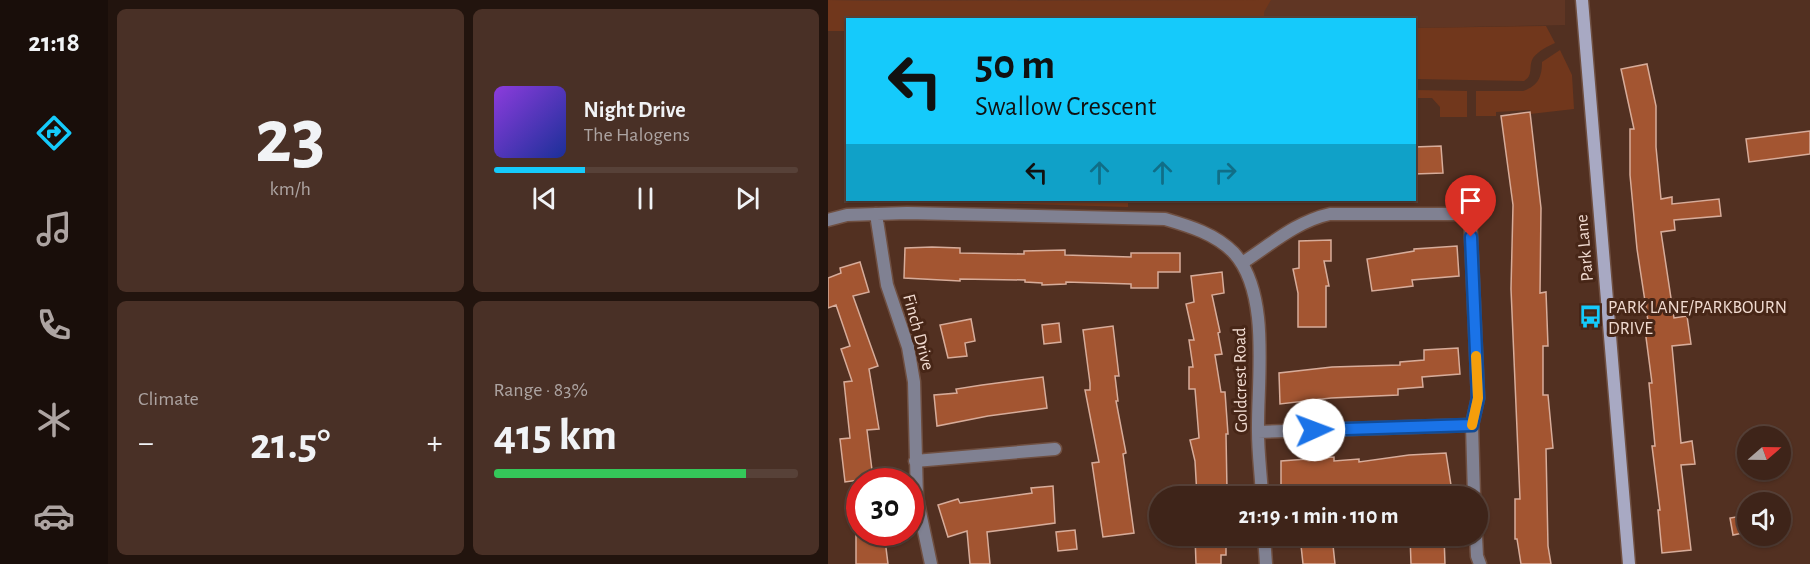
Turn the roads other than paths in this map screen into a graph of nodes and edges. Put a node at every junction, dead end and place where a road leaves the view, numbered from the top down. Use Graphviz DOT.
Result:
graph roads {
  1 [pos="1582,0"];
  2 [pos="876,214"];
  3 [pos="828,220"];
  4 [pos="1242,263"];
  5 [pos="1472,425"];
  6 [pos="1258,432"];
  7 [pos="1055,449"];
  8 [pos="915,461"];
  9 [pos="1261,486"];
  10 [pos="1474,486"];
  11 [pos="1265,546"];
  12 [pos="1476,546"];
  13 [pos="931,564"];
  14 [pos="1266,564"];
  15 [pos="1480,564"];
  16 [pos="1629,564"];
  1 -- 16 [label="street, Park Lane"];
  2 -- 3 [label="street, Goldcrest Road"];
  2 -- 4 [label="street, Goldcrest Road"];
  2 -- 8 [label="street, Finch Drive"];
  4 -- 5 [label="street"];
  4 -- 6 [label="street, Goldcrest Road"];
  5 -- 6 [label="street"];
  5 -- 10 [label="street"];
  6 -- 9 [label="street, Goldcrest Road"];
  7 -- 8 [label="street"];
  8 -- 13 [label="street, Finch Drive"];
  11 -- 14 [label="street"];
  12 -- 15 [label="street"];
}
